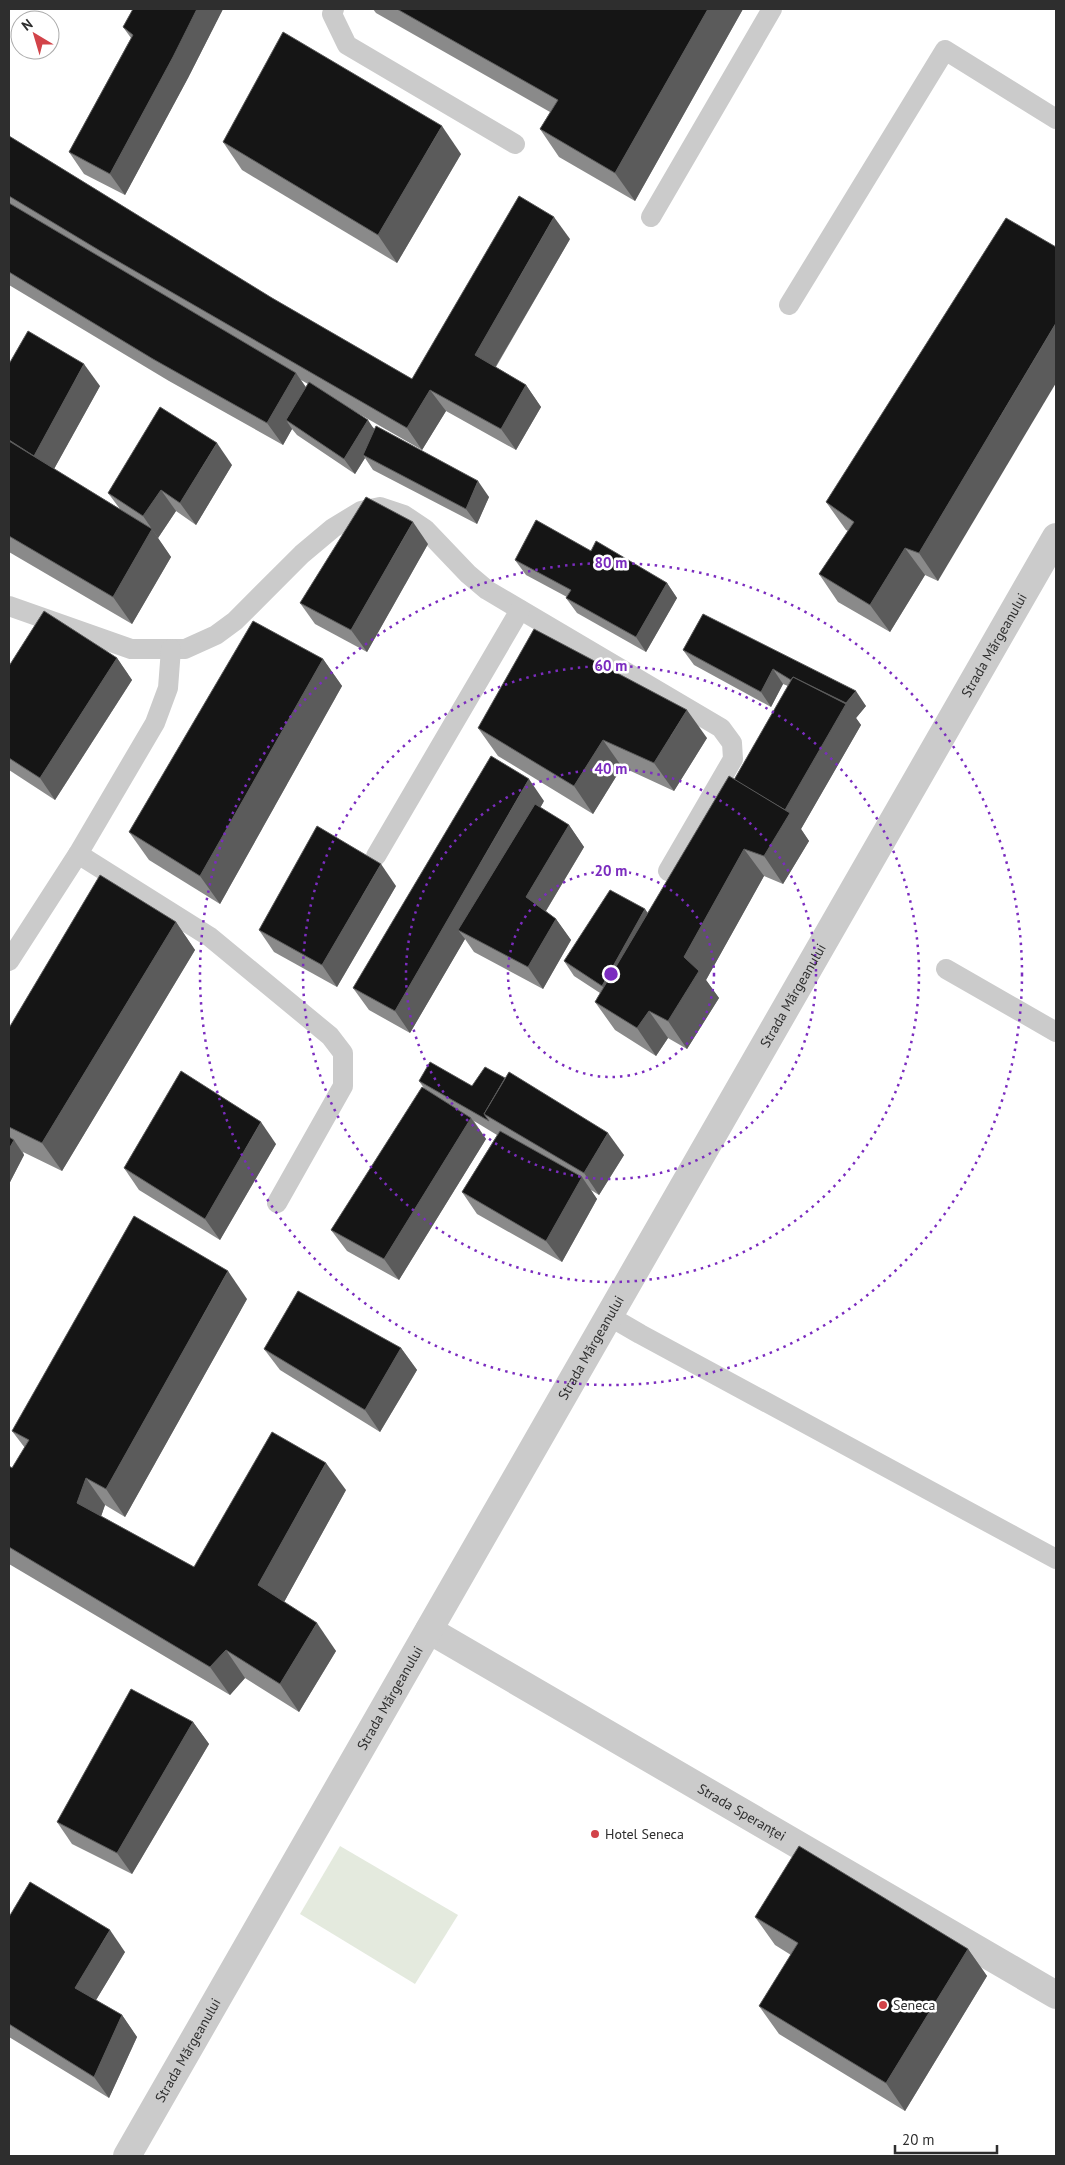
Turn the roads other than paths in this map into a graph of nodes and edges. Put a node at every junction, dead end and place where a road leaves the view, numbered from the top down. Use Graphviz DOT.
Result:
graph roads {
  1 [pos="334,9"];
  2 [pos="772,9"];
  3 [pos="1056,119"];
  4 [pos="515,144"];
  5 [pos="651,217"];
  6 [pos="789,305"];
  7 [pos="1056,537"];
  8 [pos="9,606"];
  9 [pos="520,610"];
  10 [pos="171,650"];
  11 [pos="78,854"];
  12 [pos="376,856"];
  13 [pos="668,871"];
  14 [pos="9,961"];
  15 [pos="946,969"];
  16 [pos="1056,1032"];
  17 [pos="277,1203"];
  18 [pos="609,1316"];
  19 [pos="1056,1559"];
  20 [pos="429,1630"];
  21 [pos="1054,1988"];
  22 [pos="127,2156"];
  1 -- 4 [label="lane"];
  2 -- 5 [label="lane"];
  3 -- 6 [label="lane"];
  7 -- 18 [label="street, Strada Mărgeanului"];
  8 -- 10 [label="lane"];
  9 -- 10 [label="lane"];
  9 -- 12 [label="lane"];
  9 -- 13 [label="lane"];
  10 -- 11 [label="lane"];
  11 -- 14 [label="lane"];
  11 -- 17 [label="lane"];
  15 -- 16 [label="lane"];
  18 -- 19 [label="lane"];
  18 -- 20 [label="street, Strada Mărgeanului"];
  20 -- 21 [label="street, Strada Speranței"];
  20 -- 22 [label="street, Strada Mărgeanului"];
}
